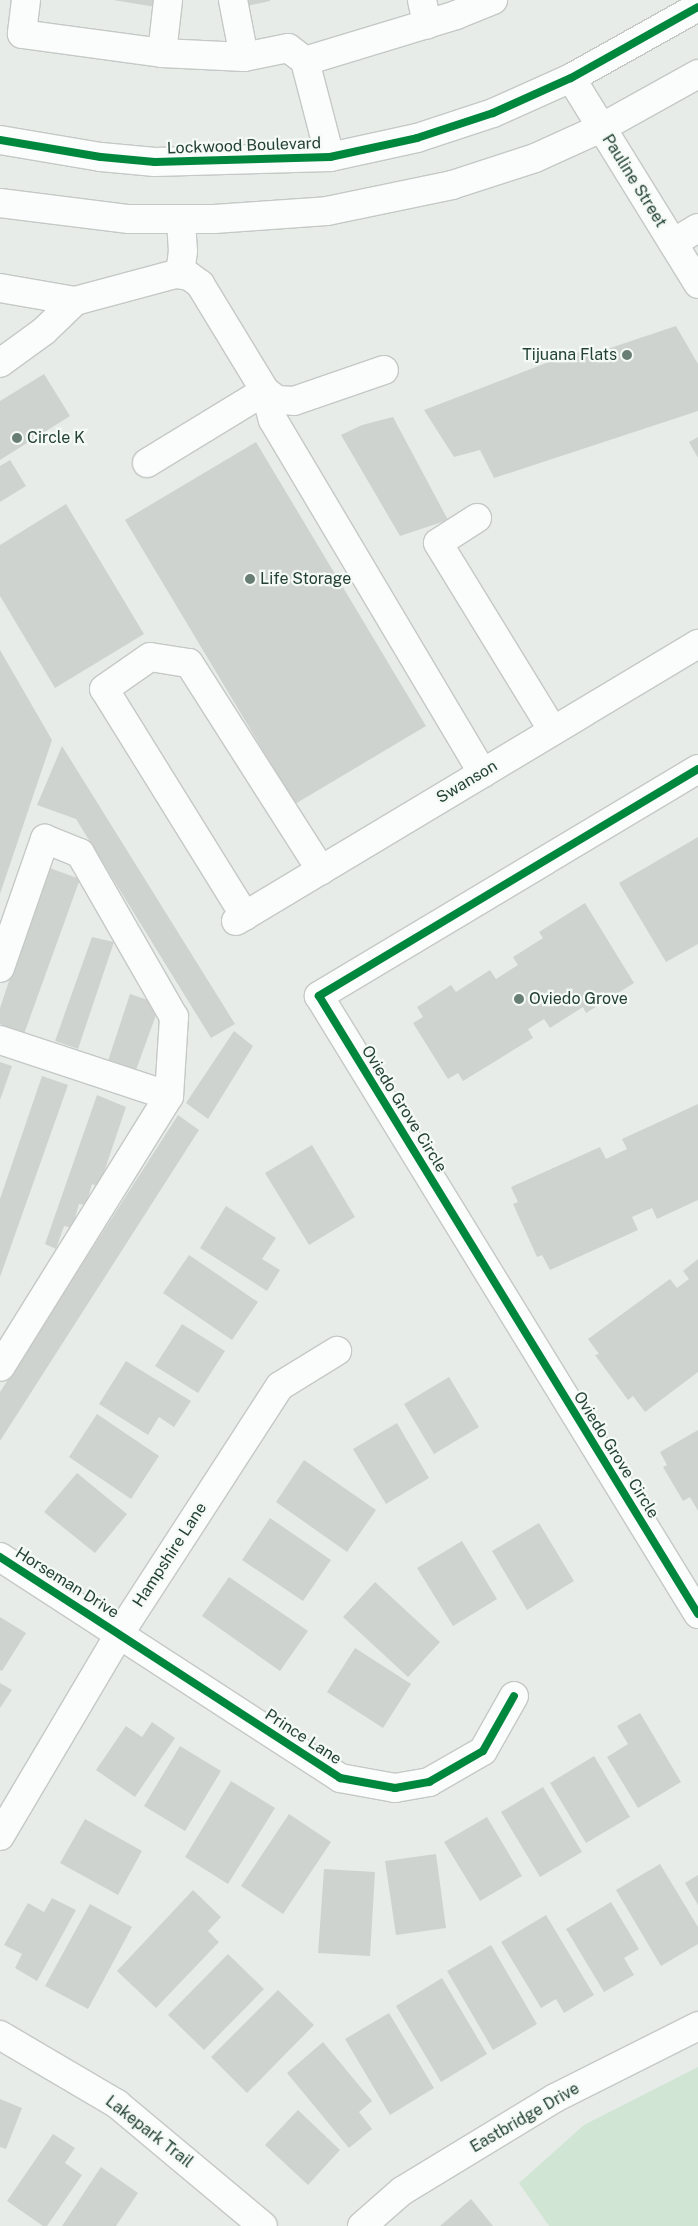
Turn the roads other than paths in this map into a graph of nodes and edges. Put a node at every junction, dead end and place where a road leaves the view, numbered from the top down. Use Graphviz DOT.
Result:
graph roads {
  1 [pos="26,0"];
  2 [pos="168,0"];
  3 [pos="232,0"];
  4 [pos="493,0"];
  5 [pos="698,7"];
  6 [pos="424,12"];
  7 [pos="162,53"];
  8 [pos="244,57"];
  9 [pos="305,61"];
  10 [pos="698,74"];
  11 [pos="571,78"];
  12 [pos="601,128"];
  13 [pos="0,140"];
  14 [pos="330,157"];
  15 [pos="0,203"];
  16 [pos="181,219"];
  17 [pos="698,228"];
  18 [pos="673,243"];
  19 [pos="176,274"];
  20 [pos="698,284"];
  21 [pos="0,288"];
  22 [pos="75,301"];
  23 [pos="0,363"];
  24 [pos="384,370"];
  25 [pos="264,391"];
  26 [pos="148,463"];
  27 [pos="477,518"];
  28 [pos="698,644"];
  29 [pos="553,731"];
  30 [pos="698,769"];
  31 [pos="483,773"];
  32 [pos="321,870"];
  33 [pos="0,968"];
  34 [pos="0,1040"];
  35 [pos="169,1096"];
  36 [pos="337,1351"];
  37 [pos="0,1367"];
  38 [pos="0,1557"];
  39 [pos="698,1614"];
  40 [pos="120,1633"];
  41 [pos="514,1696"];
  42 [pos="0,1836"];
  43 [pos="698,2026"];
  44 [pos="0,2035"];
  45 [pos="263,2226"];
  46 [pos="362,2226"];
  1 -- 7 [label="street"];
  2 -- 7 [label="street"];
  3 -- 8 [label="street"];
  4 -- 6 [label="street"];
  5 -- 11 [label="street, Lockwood Boulevard"];
  6 -- 9 [label="street"];
  7 -- 8 [label="street"];
  8 -- 9 [label="street"];
  9 -- 14 [label="street"];
  10 -- 12 [label="street"];
  11 -- 12 [label="street, Pauline Street"];
  11 -- 14 [label="street, Lockwood Boulevard"];
  12 -- 16 [label="street"];
  12 -- 18 [label="street, Pauline Street"];
  13 -- 14 [label="street, Lockwood Boulevard"];
  15 -- 16 [label="street"];
  16 -- 19 [label="street"];
  17 -- 18 [label="street"];
  18 -- 20 [label="street, Pauline Street"];
  19 -- 22 [label="street"];
  19 -- 25 [label="street"];
  21 -- 22 [label="street"];
  22 -- 23 [label="street"];
  24 -- 25 [label="street"];
  25 -- 26 [label="street"];
  25 -- 31 [label="street"];
  27 -- 29 [label="street"];
  28 -- 29 [label="street, Swanson"];
  29 -- 31 [label="street, Swanson"];
  30 -- 39 [label="street, Oviedo Grove Circle"];
  31 -- 32 [label="street, Swanson"];
  32 -- 32 [label="street, Swanson"];
  33 -- 35 [label="street"];
  34 -- 35 [label="street"];
  35 -- 37 [label="street"];
  36 -- 40 [label="street, Hampshire Lane"];
  38 -- 40 [label="street, Horseman Drive"];
  40 -- 41 [label="street, Prince Lane"];
  40 -- 42 [label="street, Hampshire Lane"];
  43 -- 46 [label="street, Eastbridge Drive"];
  44 -- 45 [label="street, Lakepark Trail"];
}
